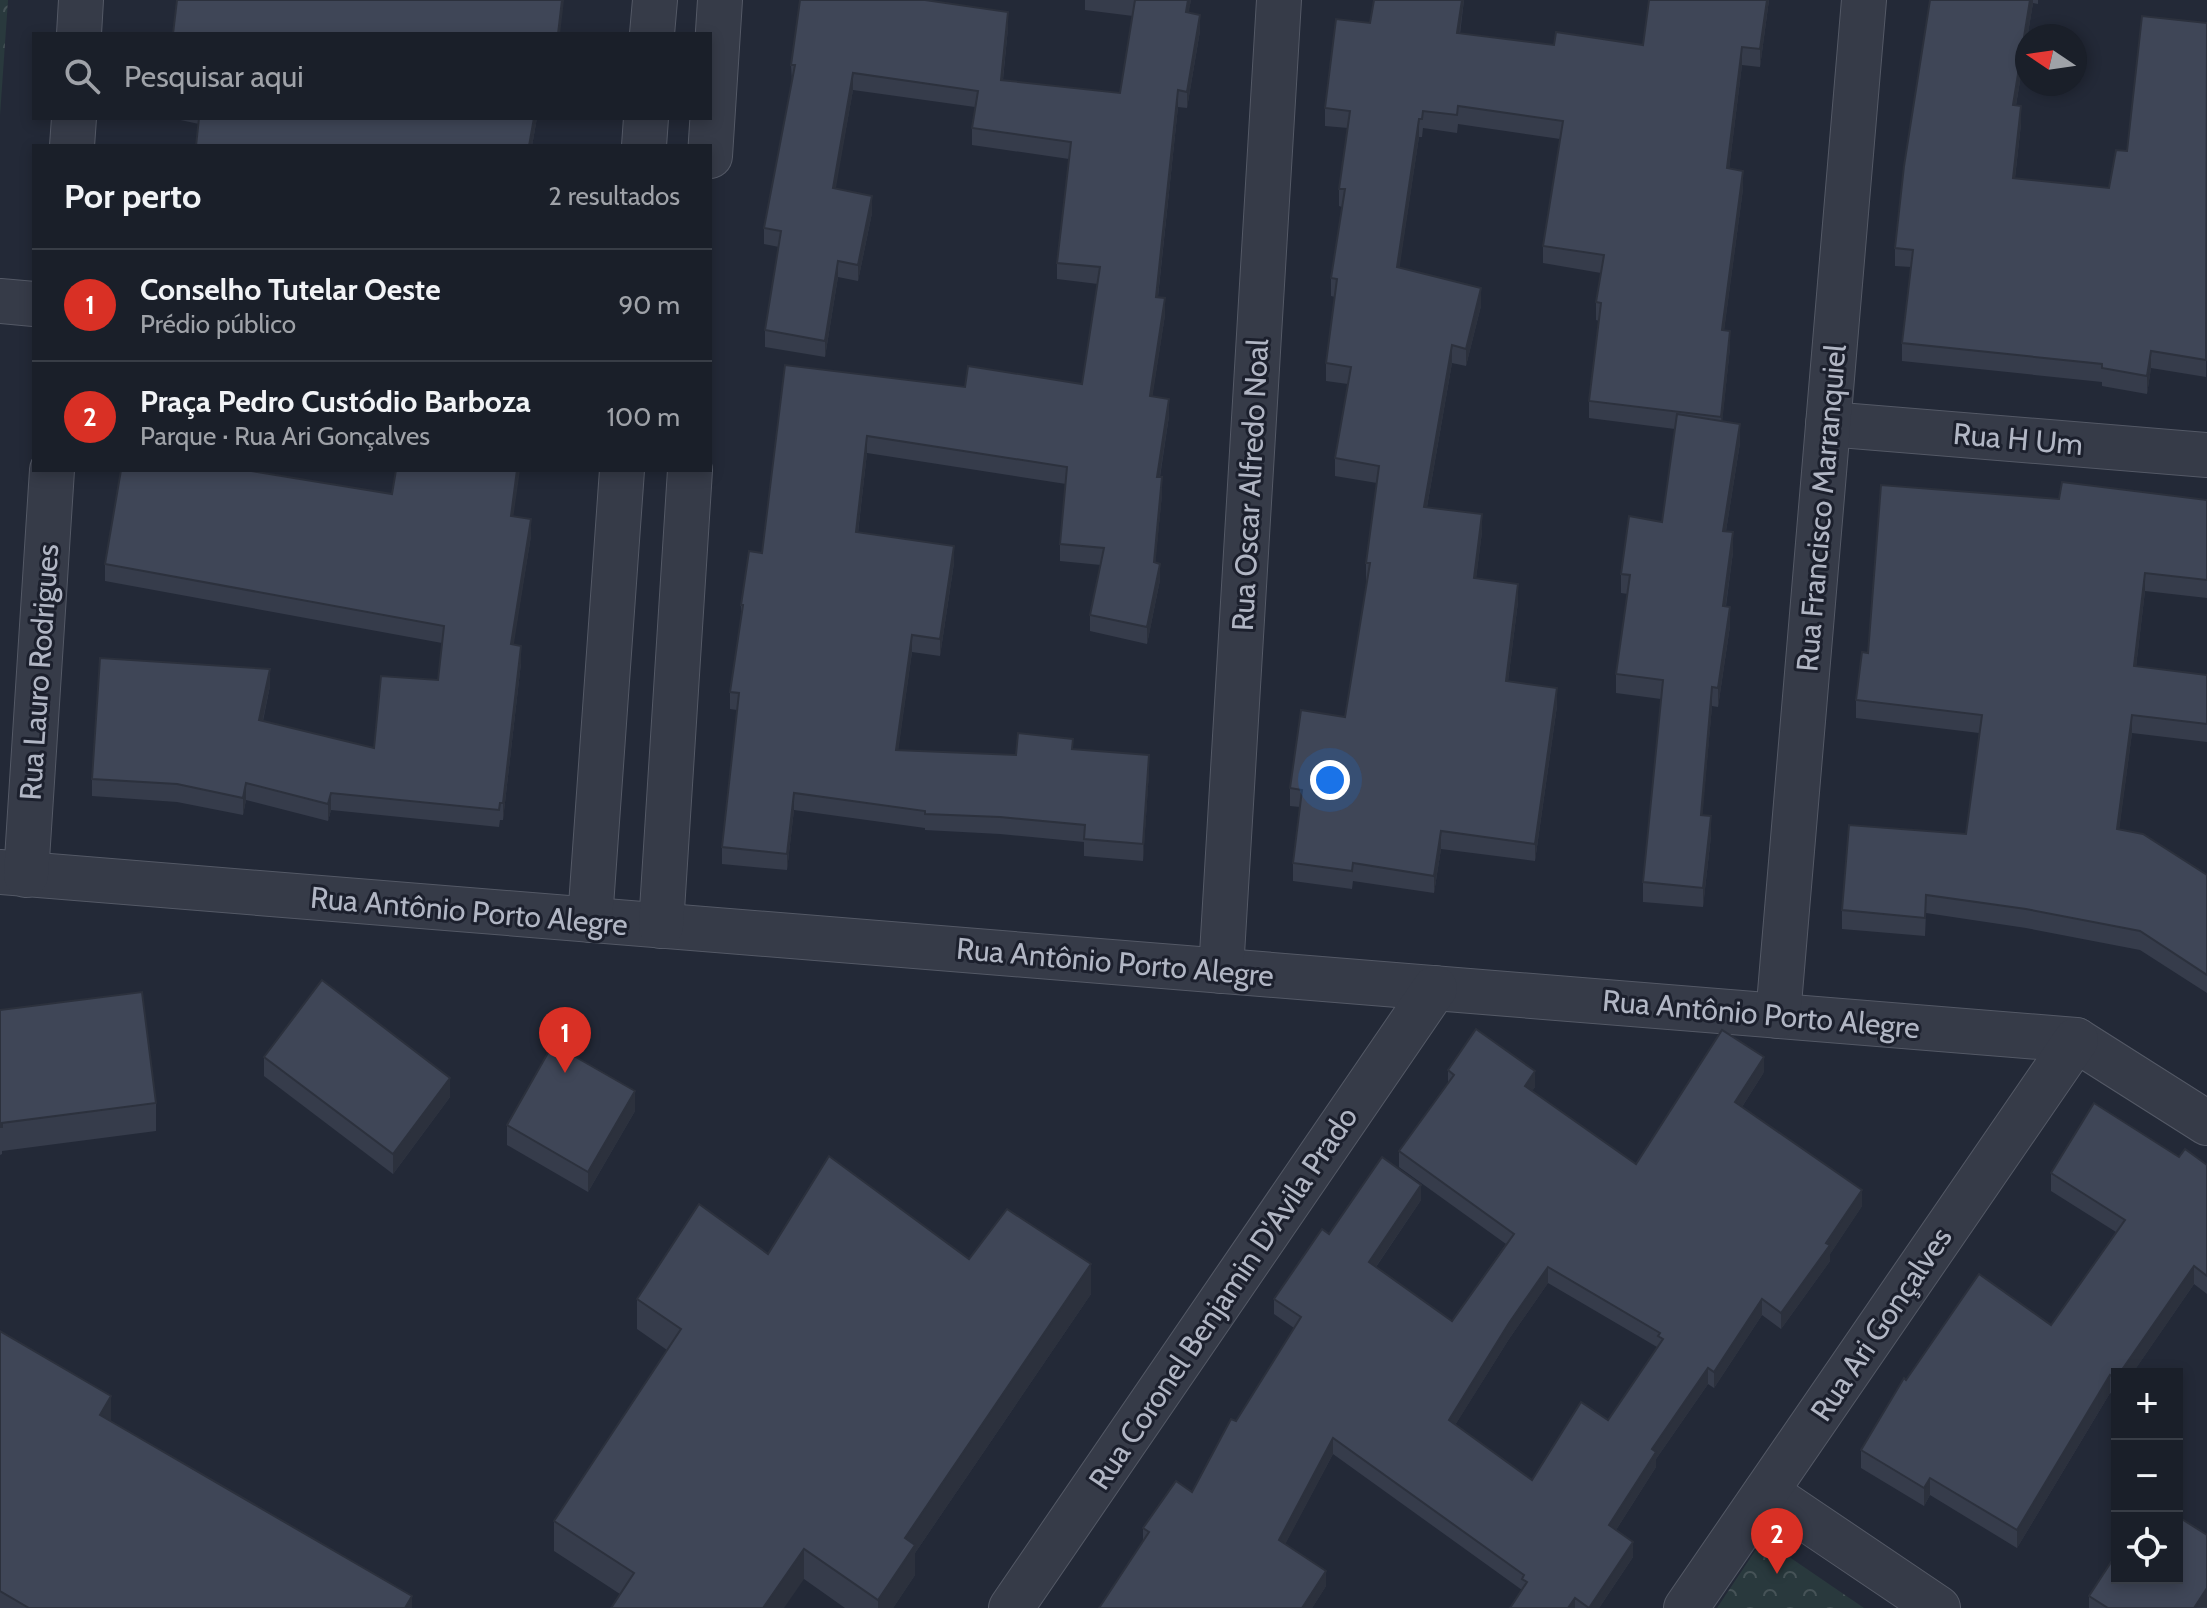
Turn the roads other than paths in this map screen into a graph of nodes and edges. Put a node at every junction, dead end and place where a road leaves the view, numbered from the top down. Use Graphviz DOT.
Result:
graph roads {
  1 [pos="81,0"];
  2 [pos="655,0"];
  3 [pos="720,0"];
  4 [pos="1279,0"];
  5 [pos="1864,0"];
  6 [pos="79,32"];
  7 [pos="652,32"];
  8 [pos="713,50"];
  9 [pos="712,85"];
  10 [pos="74,120"];
  11 [pos="646,120"];
  12 [pos="711,120"];
  13 [pos="72,144"];
  14 [pos="644,144"];
  15 [pos="710,144"];
  16 [pos="0,301"];
  17 [pos="32,304"];
  18 [pos="1828,424"];
  19 [pos="2207,455"];
  20 [pos="52,472"];
  21 [pos="622,472"];
  22 [pos="690,472"];
  23 [pos="13,874"];
  24 [pos="590,920"];
  25 [pos="661,926"];
  26 [pos="1221,971"];
  27 [pos="1435,988"];
  28 [pos="1778,1016"];
  29 [pos="2076,1040"];
  30 [pos="2207,1123"];
  31 [pos="1766,1492"];
  32 [pos="1011,1608"];
  33 [pos="1686,1608"];
  34 [pos="1938,1608"];
  1 -- 6 [label="street"];
  2 -- 7 [label="street"];
  3 -- 8 [label="street"];
  4 -- 26 [label="street, Rua Oscar Alfredo Noal"];
  5 -- 18 [label="street, Rua Francisco Marranquiel"];
  8 -- 9 [label="street"];
  10 -- 13 [label="street"];
  11 -- 14 [label="street"];
  12 -- 15 [label="street"];
  16 -- 17 [label="street"];
  18 -- 19 [label="street, Rua H Um"];
  18 -- 28 [label="street, Rua Francisco Marranquiel"];
  20 -- 23 [label="street, Rua Lauro Rodrigues"];
  21 -- 24 [label="street"];
  22 -- 25 [label="street"];
  23 -- 24 [label="street, Rua Antônio Porto Alegre"];
  24 -- 25 [label="street, Rua Antônio Porto Alegre"];
  25 -- 26 [label="street, Rua Antônio Porto Alegre"];
  26 -- 27 [label="street, Rua Antônio Porto Alegre"];
  27 -- 28 [label="street, Rua Antônio Porto Alegre"];
  27 -- 32 [label="street, Rua Coronel Benjamin D'Avila Prado"];
  28 -- 29 [label="street, Rua Antônio Porto Alegre"];
  29 -- 30 [label="street, Rua Antônio Porto Alegre"];
  29 -- 31 [label="street, Rua Ari Gonçalves"];
  31 -- 33 [label="street, Rua Ari Gonçalves"];
  31 -- 34 [label="street"];
}
